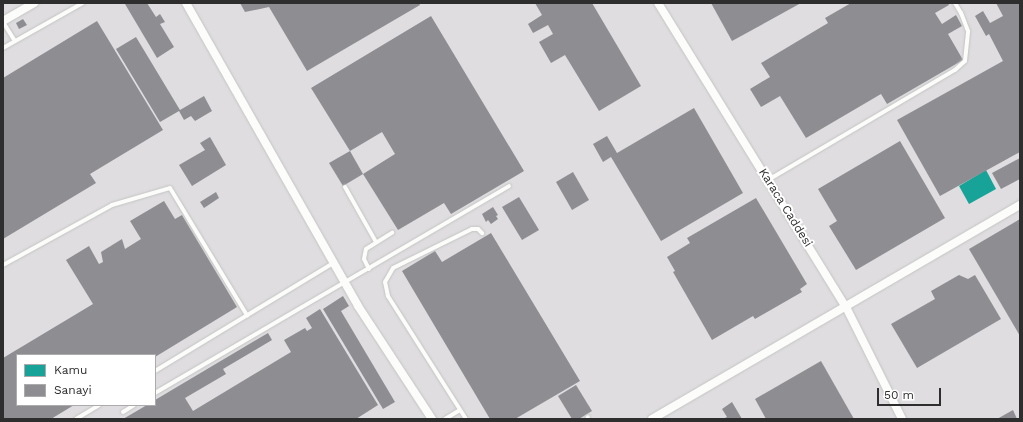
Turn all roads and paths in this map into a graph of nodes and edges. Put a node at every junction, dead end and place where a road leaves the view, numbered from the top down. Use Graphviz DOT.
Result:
graph roads {
  1 [pos="34,3"];
  2 [pos="83,3"];
  3 [pos="186,3"];
  4 [pos="658,3"];
  5 [pos="955,3"];
  6 [pos="3,22"];
  7 [pos="15,41"];
  8 [pos="3,48"];
  9 [pos="768,180"];
  10 [pos="509,186"];
  11 [pos="345,187"];
  12 [pos="1020,205"];
  13 [pos="482,232"];
  14 [pos="392,233"];
  15 [pos="376,242"];
  16 [pos="333,263"];
  17 [pos="3,265"];
  18 [pos="369,268"];
  19 [pos="345,283"];
  20 [pos="846,307"];
  21 [pos="247,316"];
  22 [pos="156,370"];
  23 [pos="156,392"];
  24 [pos="97,406"];
  25 [pos="132,406"];
  26 [pos="460,410"];
  27 [pos="123,412"];
  28 [pos="429,416"];
  29 [pos="76,419"];
  30 [pos="445,419"];
  31 [pos="466,419"];
  32 [pos="652,419"];
  33 [pos="902,419"];
  1 -- 6 [label="street"];
  2 -- 7 [label="lane"];
  3 -- 16 [label="street"];
  4 -- 9 [label="street, Karaca Caddesi"];
  5 -- 9 [label="lane"];
  6 -- 7 [label="lane"];
  7 -- 8 [label="lane"];
  9 -- 20 [label="street, Karaca Caddesi"];
  10 -- 18 [label="lane"];
  11 -- 15 [label="lane"];
  12 -- 20 [label="street"];
  13 -- 26 [label="lane"];
  14 -- 15 [label="lane"];
  15 -- 18 [label="lane"];
  16 -- 19 [label="street"];
  16 -- 21 [label="lane"];
  17 -- 21 [label="lane"];
  18 -- 19 [label="lane"];
  19 -- 23 [label="lane"];
  19 -- 28 [label="street"];
  20 -- 32 [label="street"];
  20 -- 33 [label="street, Karaca Caddesi"];
  21 -- 22 [label="lane"];
  24 -- 29 [label="lane"];
  25 -- 27 [label="lane"];
  26 -- 30 [label="lane"];
  26 -- 31 [label="lane"];
}
